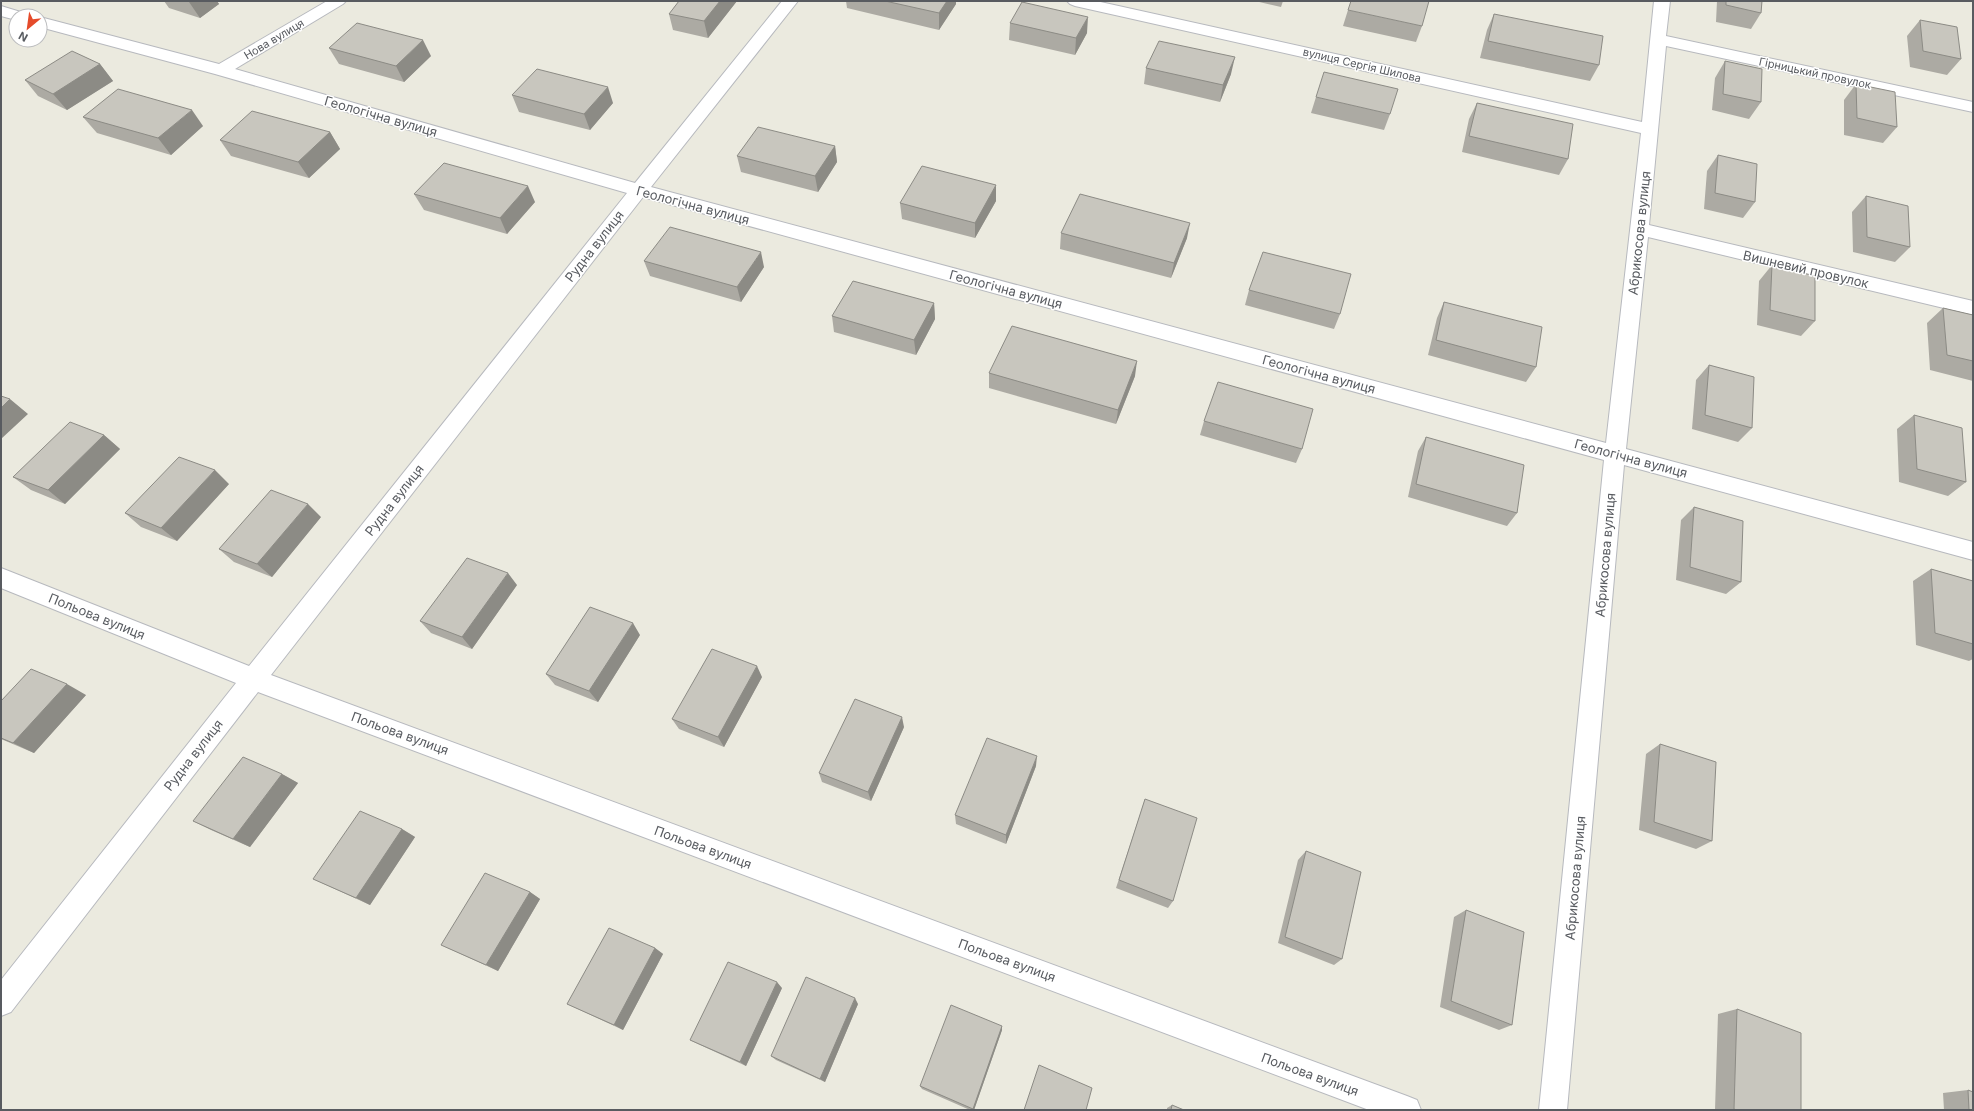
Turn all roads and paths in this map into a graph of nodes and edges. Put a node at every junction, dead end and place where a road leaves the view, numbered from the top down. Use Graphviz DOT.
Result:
graph roads {
  1 [pos="790,1"];
  2 [pos="1075,1"];
  3 [pos="1662,1"];
  4 [pos="330,3"];
  5 [pos="48,24"];
  6 [pos="1657,39"];
  7 [pos="221,70"];
  8 [pos="1973,107"];
  9 [pos="1649,129"];
  10 [pos="638,190"];
  11 [pos="1640,229"];
  12 [pos="1973,308"];
  13 [pos="1615,454"];
  14 [pos="1973,551"];
  15 [pos="1,578"];
  16 [pos="253,679"];
  17 [pos="1,1002"];
  18 [pos="1407,1110"];
  19 [pos="1553,1110"];
  1 -- 10 [label="street, Рудна вулиця"];
  2 -- 9 [label="street, вулиця Сергія Шилова"];
  3 -- 6 [label="street, Абрикосова вулиця"];
  4 -- 7 [label="street, Нова вулиця"];
  5 -- 7 [label="street, Геологічна вулиця"];
  6 -- 8 [label="street, Гірницький провулок"];
  6 -- 9 [label="street, Абрикосова вулиця"];
  7 -- 10 [label="street, Геологічна вулиця"];
  9 -- 11 [label="street, Абрикосова вулиця"];
  10 -- 13 [label="street, Геологічна вулиця"];
  10 -- 16 [label="street, Рудна вулиця"];
  11 -- 12 [label="street, Вишневий провулок"];
  11 -- 13 [label="street, Абрикосова вулиця"];
  13 -- 14 [label="street, Геологічна вулиця"];
  13 -- 19 [label="street, Абрикосова вулиця"];
  15 -- 16 [label="street, Польова вулиця"];
  16 -- 17 [label="street, Рудна вулиця"];
  16 -- 18 [label="street, Польова вулиця"];
}
